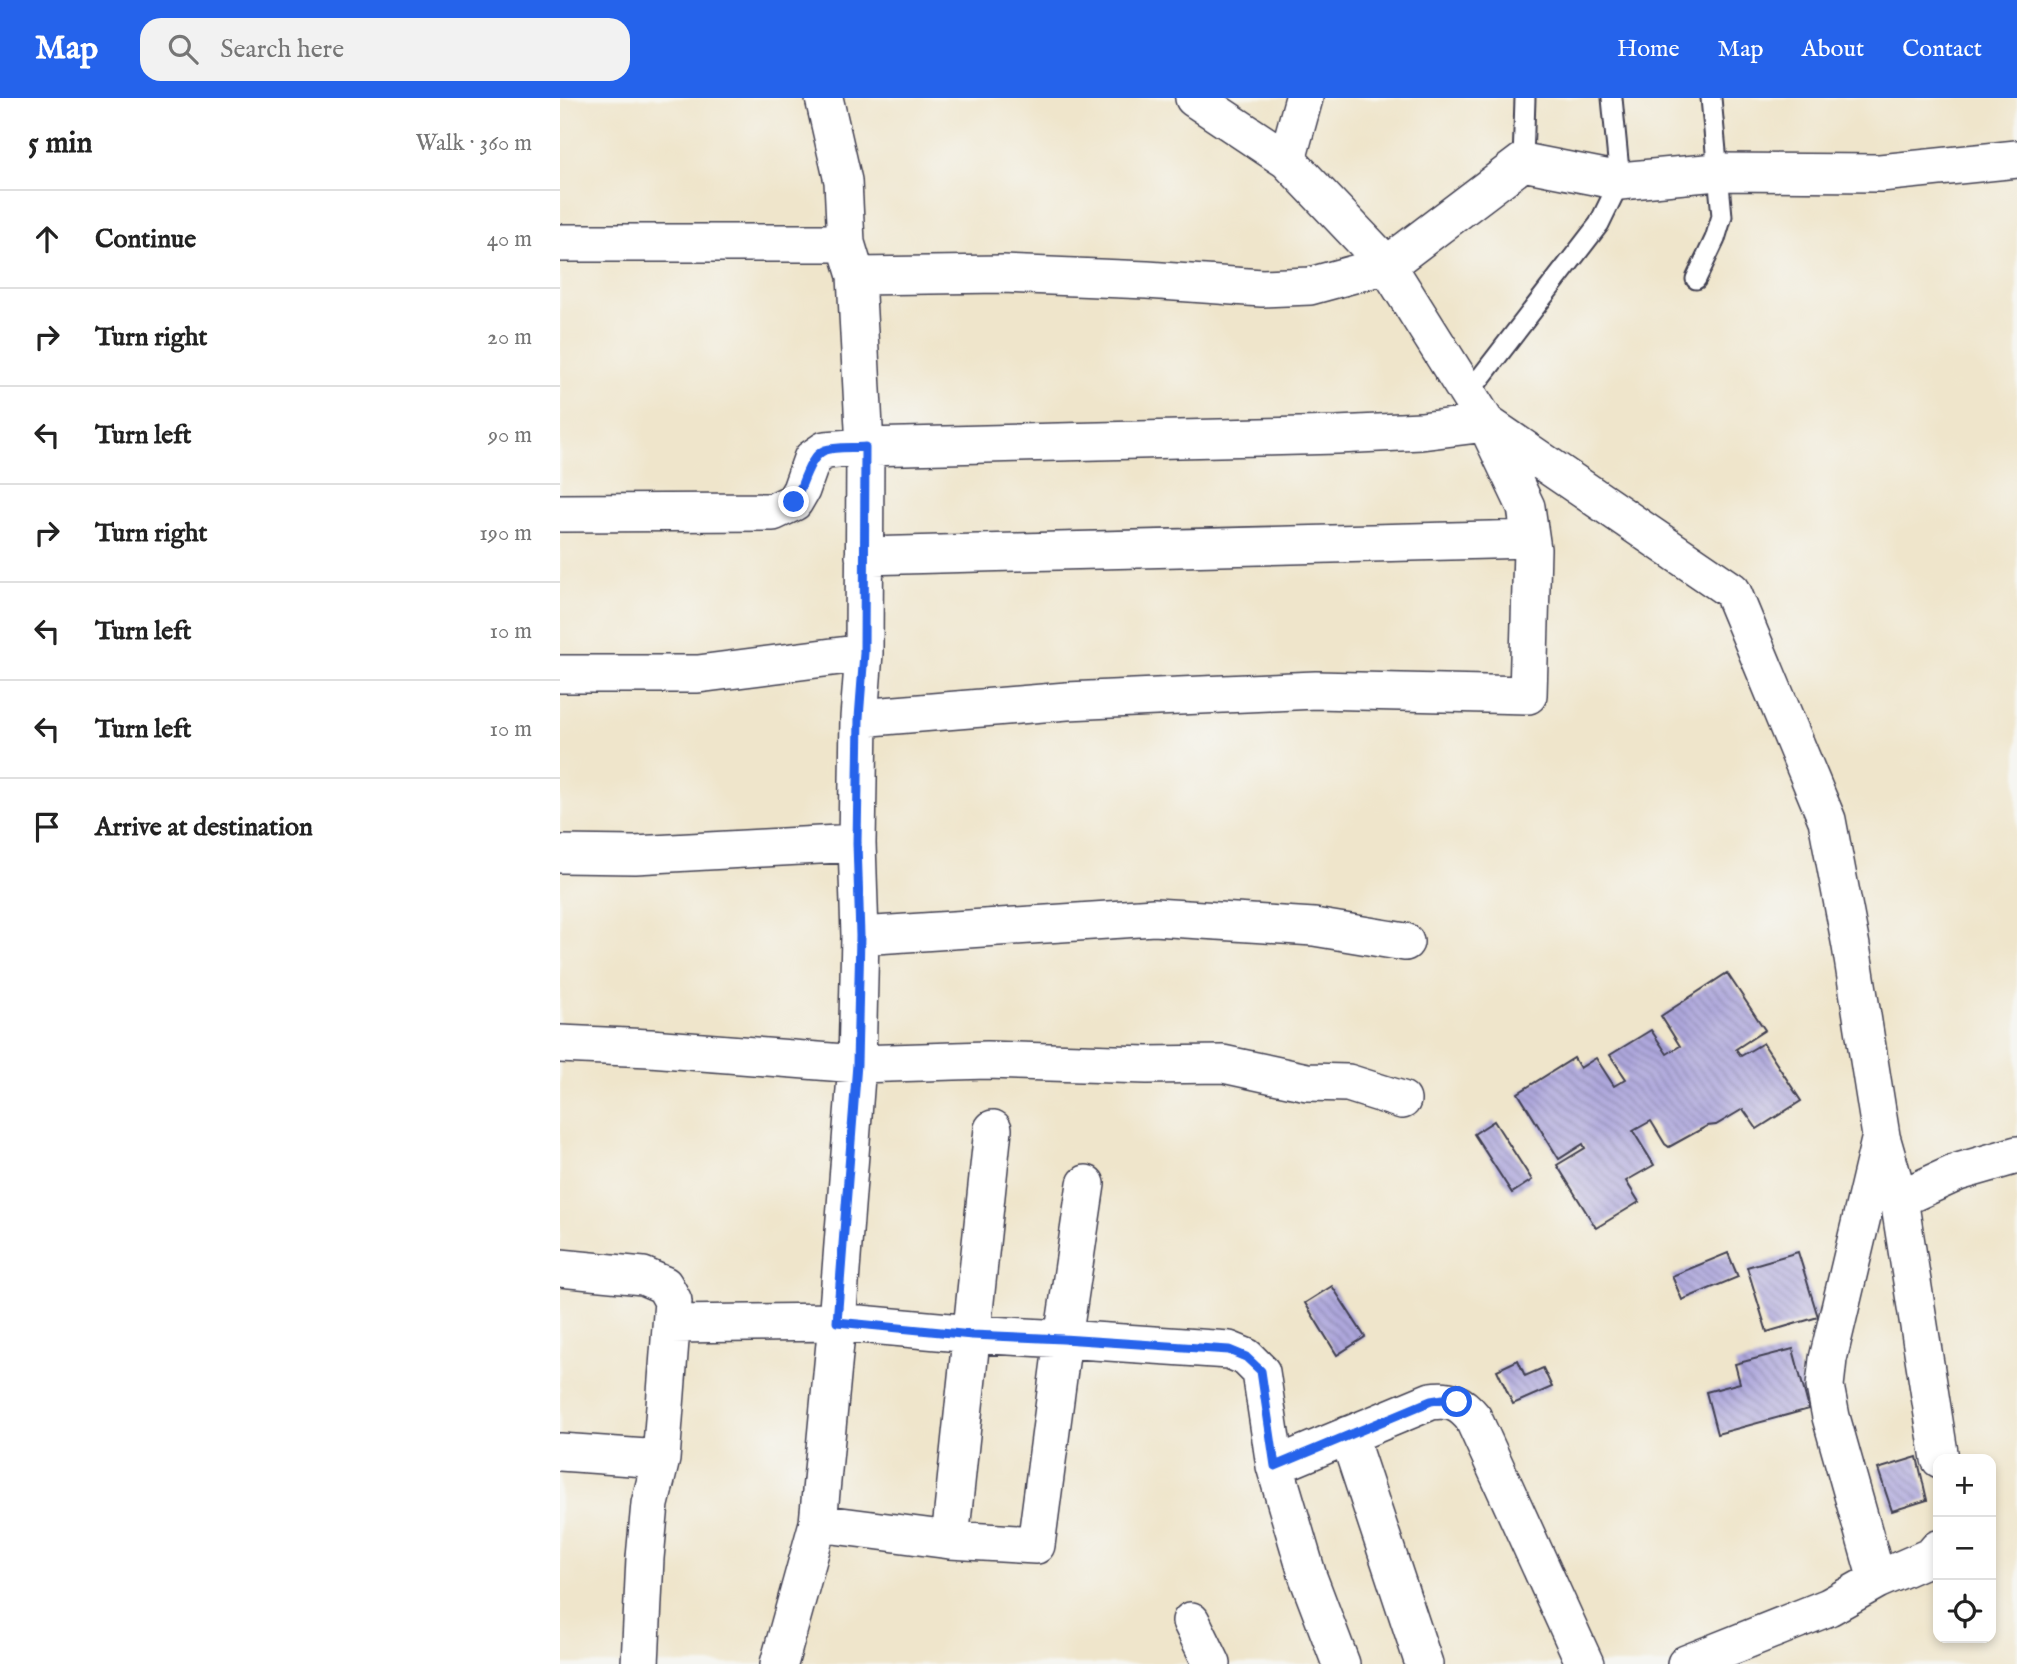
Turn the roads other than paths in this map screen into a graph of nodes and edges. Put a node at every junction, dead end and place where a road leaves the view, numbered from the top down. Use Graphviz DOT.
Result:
graph roads {
  1 [pos="824,98"];
  2 [pos="1194,98"];
  3 [pos="1304,98"];
  4 [pos="1525,98"];
  5 [pos="1612,98"];
  6 [pos="1711,98"];
  7 [pos="2017,159"];
  8 [pos="1287,160"];
  9 [pos="1523,162"];
  10 [pos="1717,172"];
  11 [pos="1620,181"];
  12 [pos="560,243"];
  13 [pos="851,259"];
  14 [pos="1387,265"];
  15 [pos="1696,279"];
  16 [pos="1477,409"];
  17 [pos="865,447"];
  18 [pos="560,513"];
  19 [pos="1531,539"];
  20 [pos="864,556"];
  21 [pos="864,653"];
  22 [pos="560,674"];
  23 [pos="859,718"];
  24 [pos="857,843"];
  25 [pos="560,853"];
  26 [pos="860,936"];
  27 [pos="1405,942"];
  28 [pos="560,1044"];
  29 [pos="857,1064"];
  30 [pos="1402,1100"];
  31 [pos="993,1129"];
  32 [pos="1881,1136"];
  33 [pos="2017,1155"];
  34 [pos="1086,1184"];
  35 [pos="1899,1199"];
  36 [pos="560,1268"];
  37 [pos="837,1322"];
  38 [pos="672,1324"];
  39 [pos="972,1335"];
  40 [pos="1063,1339"];
  41 [pos="1348,1435"];
  42 [pos="560,1452"];
  43 [pos="1939,1454"];
  44 [pos="661,1460"];
  45 [pos="1275,1466"];
  46 [pos="818,1523"];
  47 [pos="950,1540"];
  48 [pos="1933,1555"];
  49 [pos="1877,1580"];
  50 [pos="1191,1621"];
  51 [pos="640,1664"];
  52 [pos="779,1664"];
  53 [pos="1212,1664"];
  54 [pos="1341,1664"];
  55 [pos="1423,1664"];
  56 [pos="1585,1664"];
  57 [pos="1686,1664"];
  1 -- 13 [label="street"];
  2 -- 8 [label="street"];
  3 -- 8 [label="street"];
  4 -- 9 [label="lane"];
  5 -- 11 [label="lane"];
  6 -- 10 [label="lane"];
  7 -- 10 [label="street"];
  8 -- 14 [label="street"];
  9 -- 11 [label="street"];
  9 -- 14 [label="street"];
  10 -- 11 [label="street"];
  10 -- 15 [label="lane"];
  11 -- 16 [label="lane"];
  12 -- 13 [label="street"];
  13 -- 14 [label="street"];
  13 -- 17 [label="street"];
  14 -- 16 [label="street"];
  16 -- 17 [label="street"];
  16 -- 19 [label="street"];
  16 -- 32 [label="street"];
  17 -- 18 [label="street"];
  17 -- 20 [label="street"];
  19 -- 20 [label="street"];
  19 -- 23 [label="street"];
  20 -- 21 [label="street"];
  21 -- 22 [label="street"];
  21 -- 23 [label="street"];
  23 -- 24 [label="street"];
  24 -- 25 [label="street"];
  24 -- 26 [label="street"];
  26 -- 27 [label="street"];
  26 -- 29 [label="street"];
  28 -- 29 [label="street"];
  29 -- 30 [label="street"];
  29 -- 37 [label="street"];
  31 -- 39 [label="street"];
  32 -- 35 [label="street"];
  32 -- 49 [label="street"];
  33 -- 35 [label="street"];
  34 -- 40 [label="street"];
  35 -- 43 [label="street"];
  36 -- 38 [label="street"];
  37 -- 38 [label="street"];
  37 -- 39 [label="street"];
  37 -- 46 [label="street"];
  38 -- 44 [label="street"];
  39 -- 40 [label="street"];
  39 -- 47 [label="street"];
  40 -- 45 [label="street"];
  40 -- 47 [label="street"];
  41 -- 45 [label="street"];
  41 -- 55 [label="street"];
  41 -- 56 [label="street"];
  42 -- 44 [label="street"];
  44 -- 51 [label="street"];
  45 -- 54 [label="street"];
  46 -- 47 [label="street"];
  46 -- 52 [label="street"];
  48 -- 49 [label="street"];
  49 -- 57 [label="street"];
  50 -- 53 [label="street"];
}
